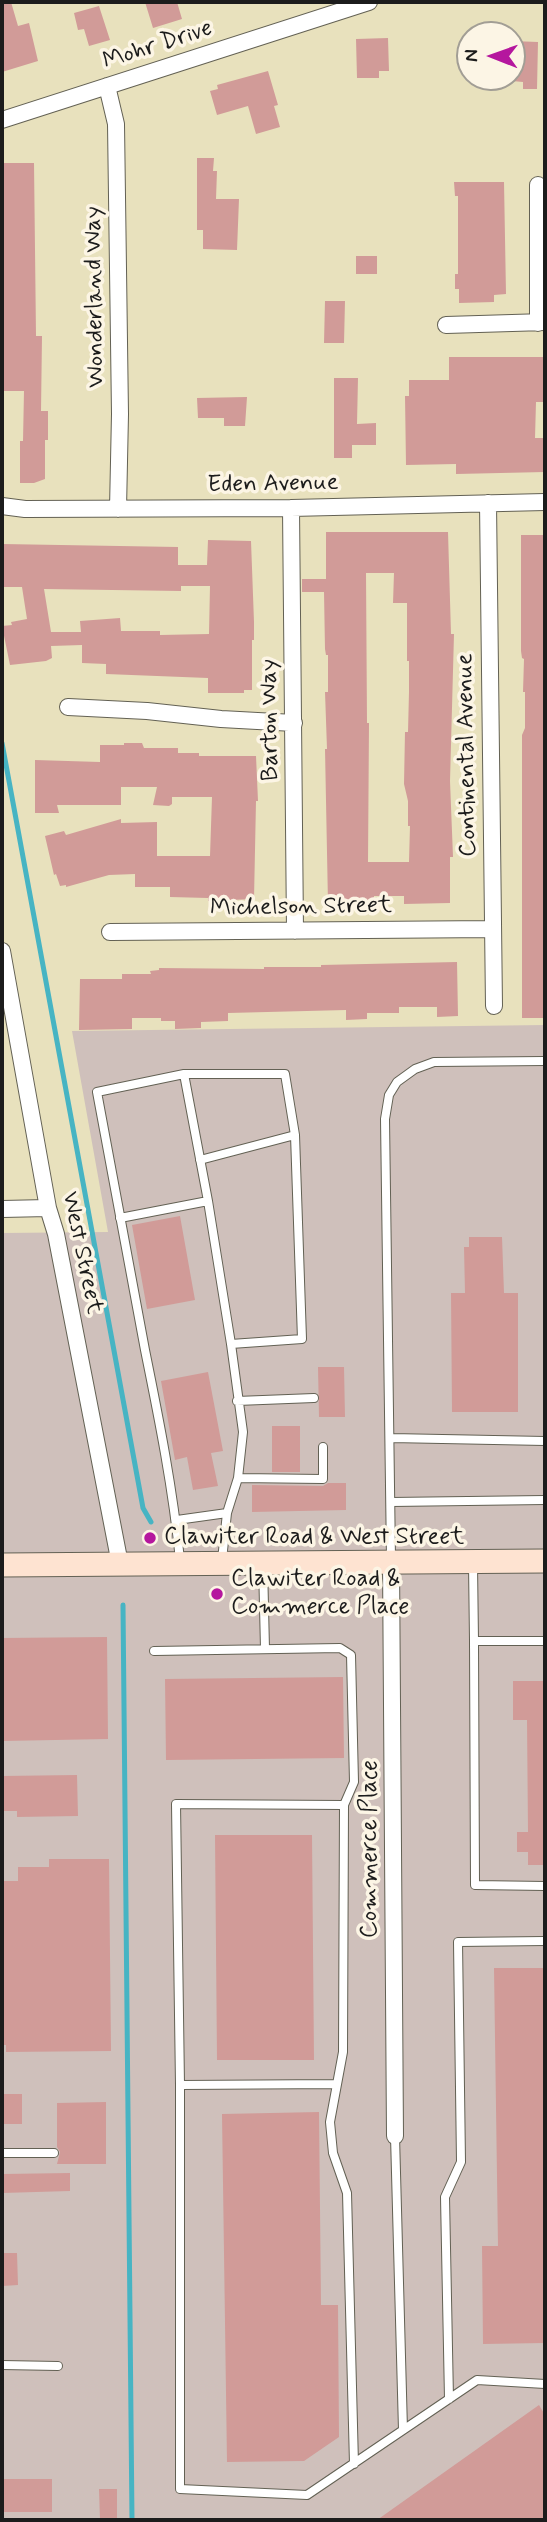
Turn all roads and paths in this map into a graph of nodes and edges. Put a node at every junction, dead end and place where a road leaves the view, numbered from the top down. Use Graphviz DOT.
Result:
graph roads {
  1 [pos="369,2"];
  2 [pos="107,86"];
  3 [pos="2,120"];
  4 [pos="538,184"];
  5 [pos="542,322"];
  6 [pos="446,325"];
  7 [pos="545,502"];
  8 [pos="488,503"];
  9 [pos="2,506"];
  10 [pos="291,508"];
  11 [pos="118,509"];
  12 [pos="68,707"];
  13 [pos="294,723"];
  14 [pos="493,929"];
  15 [pos="295,931"];
  16 [pos="110,932"];
  17 [pos="2,951"];
  18 [pos="494,1006"];
  19 [pos="545,1061"];
  20 [pos="184,1074"];
  21 [pos="295,1135"];
  22 [pos="200,1160"];
  23 [pos="208,1201"];
  24 [pos="48,1208"];
  25 [pos="2,1209"];
  26 [pos="120,1218"];
  27 [pos="232,1344"];
  28 [pos="314,1398"];
  29 [pos="237,1401"];
  30 [pos="391,1438"];
  31 [pos="545,1441"];
  32 [pos="323,1447"];
  33 [pos="238,1478"];
  34 [pos="545,1500"];
  35 [pos="391,1502"];
  36 [pos="227,1513"];
  37 [pos="177,1520"];
  38 [pos="391,1561"];
  39 [pos="545,1561"];
  40 [pos="263,1562"];
  41 [pos="473,1562"];
  42 [pos="180,1563"];
  43 [pos="221,1563"];
  44 [pos="2,1564"];
  45 [pos="120,1564"];
  46 [pos="474,1641"];
  47 [pos="545,1641"];
  48 [pos="265,1649"];
  49 [pos="154,1651"];
  50 [pos="344,1805"];
  51 [pos="545,1886"];
  52 [pos="545,1941"];
  53 [pos="337,2084"];
  54 [pos="180,2085"];
  55 [pos="395,2136"];
  56 [pos="54,2152"];
  57 [pos="2,2153"];
  58 [pos="2,2365"];
  59 [pos="58,2366"];
  60 [pos="545,2384"];
  61 [pos="449,2399"];
  62 [pos="404,2430"];
  63 [pos="354,2464"];
  1 -- 2 [label="street, Mohr Drive"];
  2 -- 3 [label="street, Mohr Drive"];
  2 -- 11 [label="street, Wonderland Way"];
  4 -- 5 [label="street"];
  5 -- 6 [label="street"];
  7 -- 8 [label="street, Eden Avenue"];
  8 -- 10 [label="street, Eden Avenue"];
  8 -- 14 [label="street, Continental Avenue"];
  9 -- 11 [label="street, Eden Avenue"];
  10 -- 11 [label="street, Eden Avenue"];
  10 -- 13 [label="street, Barton Way"];
  12 -- 13 [label="street"];
  13 -- 15 [label="street, Barton Way"];
  14 -- 15 [label="street, Michelson Street"];
  14 -- 18 [label="street, Continental Avenue"];
  15 -- 16 [label="street, Michelson Street"];
  17 -- 24 [label="street, West Street"];
  19 -- 30 [label="lane"];
  20 -- 21 [label="lane"];
  20 -- 22 [label="lane"];
  20 -- 26 [label="lane"];
  21 -- 22 [label="lane"];
  21 -- 27 [label="lane"];
  22 -- 23 [label="lane"];
  23 -- 26 [label="lane"];
  23 -- 27 [label="lane"];
  24 -- 25 [label="street"];
  24 -- 45 [label="street, West Street"];
  26 -- 37 [label="lane"];
  27 -- 29 [label="lane"];
  28 -- 29 [label="lane"];
  29 -- 33 [label="lane"];
  30 -- 31 [label="lane"];
  30 -- 35 [label="lane"];
  32 -- 33 [label="lane"];
  33 -- 36 [label="lane"];
  34 -- 35 [label="lane"];
  35 -- 38 [label="lane"];
  36 -- 37 [label="lane"];
  36 -- 43 [label="lane"];
  37 -- 42 [label="lane"];
  38 -- 40 [label="main road"];
  38 -- 41 [label="main road"];
  38 -- 55 [label="street, Commerce Place"];
  39 -- 41 [label="main road"];
  40 -- 43 [label="main road"];
  40 -- 48 [label="lane"];
  41 -- 46 [label="lane"];
  42 -- 43 [label="main road"];
  42 -- 45 [label="main road"];
  44 -- 45 [label="main road"];
  46 -- 47 [label="lane"];
  46 -- 51 [label="lane"];
  48 -- 49 [label="lane"];
  48 -- 50 [label="lane"];
  50 -- 53 [label="lane"];
  50 -- 54 [label="lane"];
  52 -- 61 [label="lane"];
  53 -- 54 [label="lane"];
  53 -- 63 [label="lane"];
  54 -- 63 [label="lane"];
  55 -- 62 [label="lane"];
  56 -- 57 [label="lane"];
  58 -- 59 [label="lane"];
  60 -- 61 [label="lane"];
  61 -- 62 [label="lane"];
  62 -- 63 [label="lane"];
}
